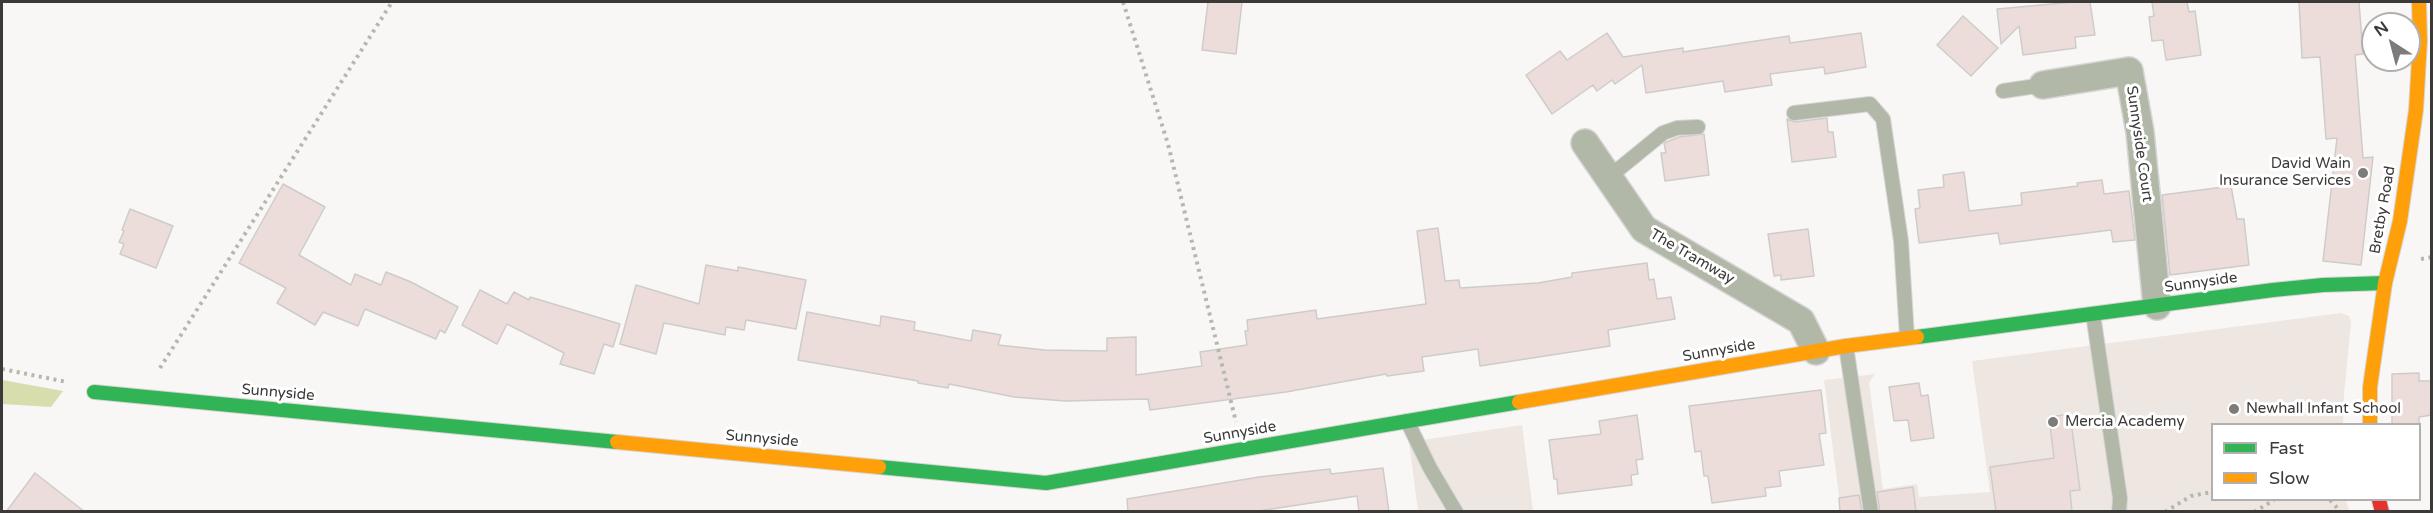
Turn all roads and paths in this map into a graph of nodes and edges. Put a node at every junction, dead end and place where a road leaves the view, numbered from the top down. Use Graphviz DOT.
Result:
graph roads {
  1 [pos="392,2"];
  2 [pos="1124,2"];
  3 [pos="2419,2"];
  4 [pos="2043,85"];
  5 [pos="2003,91"];
  6 [pos="1794,113"];
  7 [pos="1698,127"];
  8 [pos="1585,143"];
  9 [pos="1609,177"];
  10 [pos="2385,283"];
  11 [pos="2157,306"];
  12 [pos="2094,314"];
  13 [pos="1907,337"];
  14 [pos="1846,346"];
  15 [pos="1816,351"];
  16 [pos="2,369"];
  17 [pos="71,383"];
  18 [pos="94,392"];
  19 [pos="141,397"];
  20 [pos="1407,421"];
  21 [pos="2370,423"];
  22 [pos="1242,449"];
  23 [pos="2211,492"];
  24 [pos="2272,501"];
  25 [pos="1456,512"];
  26 [pos="1871,512"];
  27 [pos="2119,512"];
  28 [pos="2165,512"];
  29 [pos="2254,512"];
  1 -- 19 [label="path"];
  2 -- 22 [label="path"];
  3 -- 10 [label="street, Bretby Road"];
  4 -- 5 [label="lane"];
  4 -- 11 [label="street, Sunnyside Court"];
  6 -- 13 [label="lane"];
  7 -- 9 [label="lane"];
  8 -- 9 [label="street, The Tramway"];
  9 -- 15 [label="street, The Tramway"];
  10 -- 11 [label="street, Sunnyside"];
  10 -- 21 [label="street, Bretby Road"];
  11 -- 12 [label="street, Sunnyside"];
  12 -- 13 [label="street, Sunnyside"];
  12 -- 27 [label="lane"];
  13 -- 14 [label="street, Sunnyside"];
  14 -- 15 [label="street, Sunnyside"];
  14 -- 26 [label="lane"];
  15 -- 20 [label="street, Sunnyside"];
  16 -- 17 [label="path"];
  18 -- 19 [label="street, Sunnyside"];
  19 -- 22 [label="street, Sunnyside"];
  20 -- 22 [label="street, Sunnyside"];
  20 -- 25 [label="lane"];
  23 -- 28 [label="path"];
  24 -- 29 [label="path"];
}
